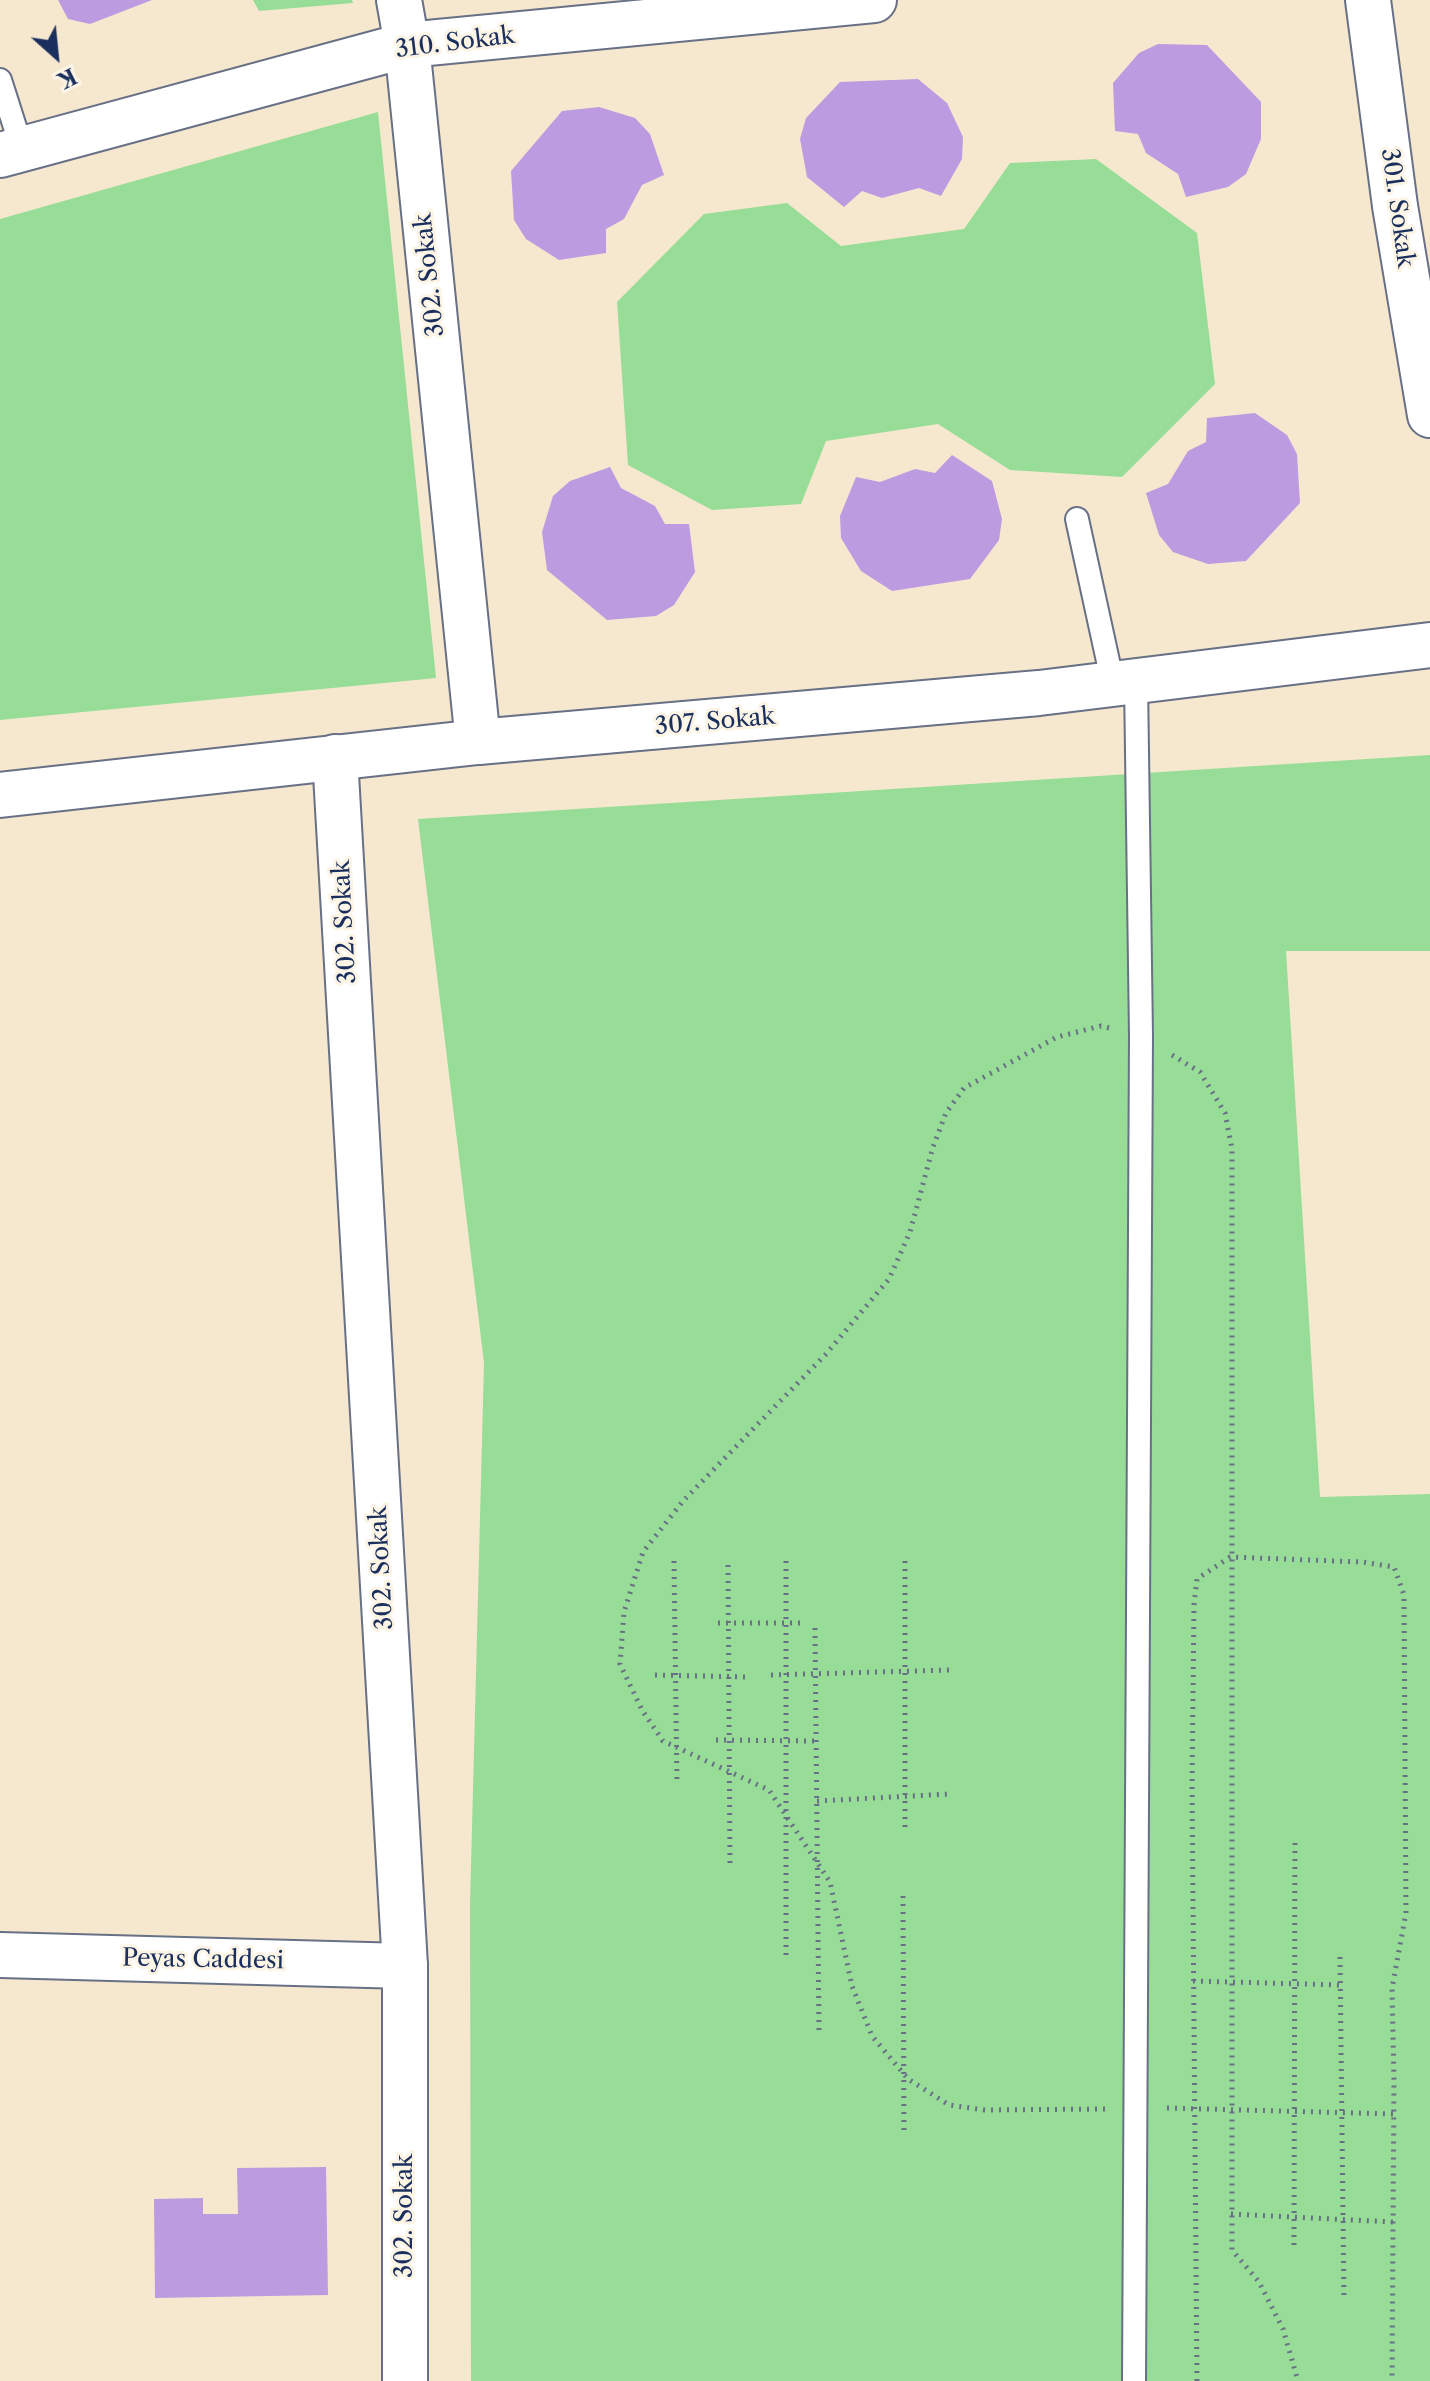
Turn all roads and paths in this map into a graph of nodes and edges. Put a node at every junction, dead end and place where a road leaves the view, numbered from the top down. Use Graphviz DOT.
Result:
graph roads {
  1 [pos="399,0"];
  2 [pos="874,0"];
  3 [pos="1368,0"];
  4 [pos="407,45"];
  5 [pos="0,80"];
  6 [pos="11,152"];
  7 [pos="1430,415"];
  8 [pos="1077,519"];
  9 [pos="1430,645"];
  10 [pos="1124,682"];
  11 [pos="478,742"];
  12 [pos="335,757"];
  13 [pos="0,795"];
  14 [pos="1141,1036"];
  15 [pos="1230,1557"];
  16 [pos="674,1561"];
  17 [pos="786,1561"];
  18 [pos="905,1561"];
  19 [pos="728,1565"];
  20 [pos="718,1623"];
  21 [pos="729,1623"];
  22 [pos="785,1623"];
  23 [pos="805,1623"];
  24 [pos="815,1628"];
  25 [pos="949,1670"];
  26 [pos="905,1671"];
  27 [pos="816,1674"];
  28 [pos="655,1675"];
  29 [pos="675,1675"];
  30 [pos="771,1675"];
  31 [pos="786,1675"];
  32 [pos="729,1676"];
  33 [pos="747,1677"];
  34 [pos="716,1740"];
  35 [pos="729,1740"];
  36 [pos="786,1741"];
  37 [pos="816,1741"];
  38 [pos="676,1748"];
  39 [pos="730,1774"];
  40 [pos="677,1785"];
  41 [pos="950,1794"];
  42 [pos="904,1796"];
  43 [pos="817,1801"];
  44 [pos="786,1816"];
  45 [pos="905,1828"];
  46 [pos="1295,1839"];
  47 [pos="818,1864"];
  48 [pos="730,1865"];
  49 [pos="903,1896"];
  50 [pos="0,1955"];
  51 [pos="1340,1957"];
  52 [pos="786,1961"];
  53 [pos="405,1966"];
  54 [pos="1193,1981"];
  55 [pos="1231,1981"];
  56 [pos="1295,1983"];
  57 [pos="1340,1985"];
  58 [pos="819,2032"];
  59 [pos="903,2074"];
  60 [pos="1138,2108"];
  61 [pos="1194,2108"];
  62 [pos="1231,2108"];
  63 [pos="1294,2111"];
  64 [pos="1341,2113"];
  65 [pos="1394,2114"];
  66 [pos="904,2131"];
  67 [pos="1231,2214"];
  68 [pos="1293,2217"];
  69 [pos="1343,2219"];
  70 [pos="1393,2222"];
  71 [pos="1294,2245"];
  72 [pos="1344,2300"];
  73 [pos="405,2381"];
  74 [pos="1134,2381"];
  75 [pos="1197,2381"];
  76 [pos="1298,2381"];
  77 [pos="1392,2381"];
  1 -- 4 [label="street, 302. Sokak"];
  2 -- 4 [label="street, 310. Sokak"];
  3 -- 7 [label="street, 301. Sokak"];
  4 -- 6 [label="street, 310. Sokak"];
  4 -- 11 [label="street, 302. Sokak"];
  5 -- 6 [label="lane"];
  8 -- 10 [label="lane"];
  9 -- 10 [label="street, 307. Sokak"];
  10 -- 11 [label="street, 307. Sokak"];
  10 -- 14 [label="lane"];
  11 -- 12 [label="street, 307. Sokak"];
  12 -- 13 [label="street, 307. Sokak"];
  12 -- 53 [label="street, 302. Sokak"];
  14 -- 15 [label="path"];
  14 -- 38 [label="path"];
  14 -- 60 [label="lane"];
  15 -- 54 [label="path"];
  15 -- 55 [label="path"];
  15 -- 65 [label="path"];
  16 -- 29 [label="path"];
  17 -- 22 [label="path"];
  18 -- 26 [label="path"];
  19 -- 21 [label="path"];
  20 -- 21 [label="path"];
  21 -- 22 [label="path"];
  21 -- 32 [label="path"];
  22 -- 23 [label="path"];
  22 -- 31 [label="path"];
  24 -- 27 [label="path"];
  25 -- 26 [label="path"];
  26 -- 27 [label="path"];
  26 -- 42 [label="path"];
  27 -- 31 [label="path"];
  27 -- 37 [label="path"];
  28 -- 29 [label="path"];
  29 -- 32 [label="path"];
  29 -- 38 [label="path"];
  30 -- 31 [label="path"];
  31 -- 36 [label="path"];
  32 -- 33 [label="path"];
  32 -- 35 [label="path"];
  34 -- 35 [label="path"];
  35 -- 36 [label="path"];
  35 -- 39 [label="path"];
  36 -- 37 [label="path"];
  36 -- 44 [label="path"];
  37 -- 43 [label="path"];
  38 -- 39 [label="path"];
  38 -- 40 [label="path"];
  39 -- 44 [label="path"];
  39 -- 48 [label="path"];
  41 -- 42 [label="path"];
  42 -- 43 [label="path"];
  42 -- 45 [label="path"];
  43 -- 47 [label="path"];
  44 -- 47 [label="path"];
  44 -- 52 [label="path"];
  46 -- 56 [label="path"];
  47 -- 58 [label="path"];
  47 -- 59 [label="path"];
  49 -- 59 [label="path"];
  50 -- 53 [label="street, Peyas Caddesi"];
  51 -- 57 [label="path"];
  53 -- 73 [label="street, 302. Sokak"];
  54 -- 55 [label="path"];
  54 -- 61 [label="path"];
  55 -- 56 [label="path"];
  55 -- 62 [label="path"];
  56 -- 57 [label="path"];
  56 -- 63 [label="path"];
  57 -- 64 [label="path"];
  59 -- 60 [label="path"];
  59 -- 66 [label="path"];
  60 -- 61 [label="path"];
  60 -- 74 [label="lane"];
  61 -- 62 [label="path"];
  61 -- 75 [label="path"];
  62 -- 63 [label="path"];
  62 -- 67 [label="path"];
  63 -- 64 [label="path"];
  63 -- 68 [label="path"];
  64 -- 65 [label="path"];
  64 -- 69 [label="path"];
  65 -- 70 [label="path"];
  67 -- 68 [label="path"];
  67 -- 76 [label="path"];
  68 -- 69 [label="path"];
  68 -- 71 [label="path"];
  69 -- 70 [label="path"];
  69 -- 72 [label="path"];
  70 -- 77 [label="path"];
}
